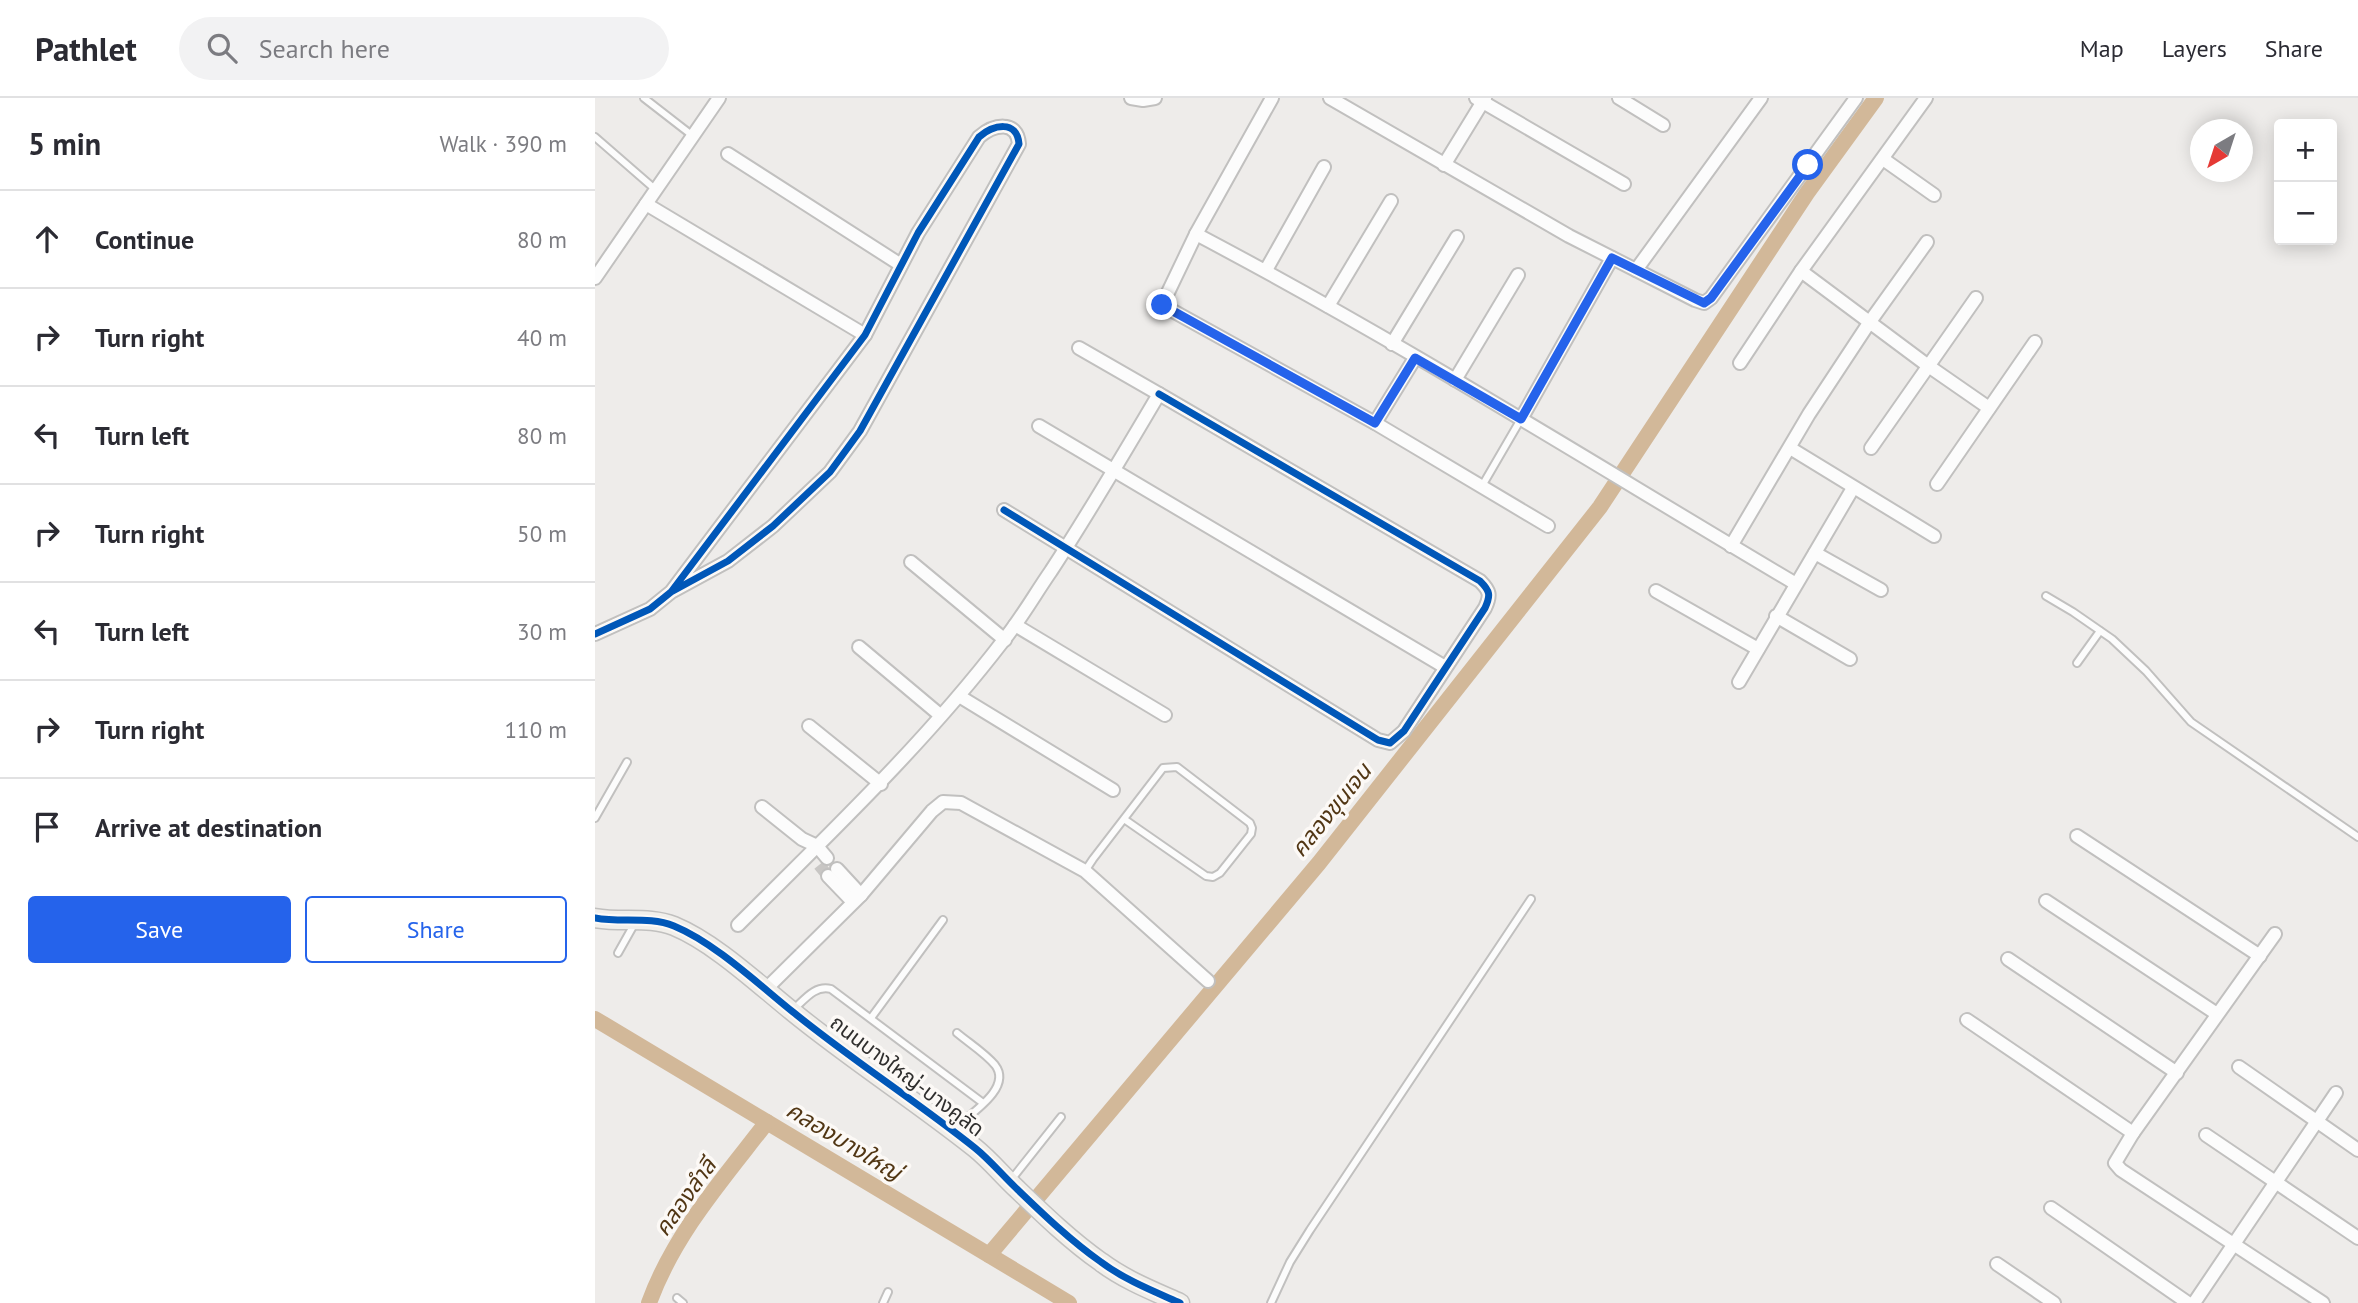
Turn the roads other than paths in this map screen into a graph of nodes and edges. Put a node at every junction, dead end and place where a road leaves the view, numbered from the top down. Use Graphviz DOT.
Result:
graph roads {
  1 [pos="645,98"];
  2 [pos="719,98"];
  3 [pos="1131,98"];
  4 [pos="1155,98"];
  5 [pos="1272,98"];
  6 [pos="1330,98"];
  7 [pos="1619,98"];
  8 [pos="1761,98"];
  9 [pos="1856,98"];
  10 [pos="1926,98"];
  11 [pos="1482,99"];
  12 [pos="1663,125"];
  13 [pos="595,136"];
  14 [pos="693,136"];
  15 [pos="728,154"];
  16 [pos="1884,159"];
  17 [pos="1444,165"];
  18 [pos="1324,167"];
  19 [pos="1624,184"];
  20 [pos="656,190"];
  21 [pos="1934,195"];
  22 [pos="1391,201"];
  23 [pos="646,204"];
  24 [pos="1196,234"];
  25 [pos="1457,236"];
  26 [pos="1927,242"];
  27 [pos="1612,258"];
  28 [pos="901,265"];
  29 [pos="1266,270"];
  30 [pos="1636,270"];
  31 [pos="1801,271"];
  32 [pos="1518,275"];
  33 [pos="595,278"];
  34 [pos="1976,298"];
  35 [pos="1328,306"];
  36 [pos="1869,323"];
  37 [pos="865,335"];
  38 [pos="2035,342"];
  39 [pos="1392,344"];
  40 [pos="1079,348"];
  41 [pos="1415,358"];
  42 [pos="1740,363"];
  43 [pos="1927,365"];
  44 [pos="1455,380"];
  45 [pos="1159,394"];
  46 [pos="1989,408"];
  47 [pos="1521,419"];
  48 [pos="1375,423"];
  49 [pos="1039,426"];
  50 [pos="1790,448"];
  51 [pos="1871,448"];
  52 [pos="1115,470"];
  53 [pos="1937,484"];
  54 [pos="1482,486"];
  55 [pos="1853,488"];
  56 [pos="1004,510"];
  57 [pos="1548,526"];
  58 [pos="1934,536"];
  59 [pos="1731,546"];
  60 [pos="1065,548"];
  61 [pos="1815,553"];
  62 [pos="911,562"];
  63 [pos="1796,584"];
  64 [pos="1881,590"];
  65 [pos="671,592"];
  66 [pos="1656,592"];
  67 [pos="2046,596"];
  68 [pos="1776,616"];
  69 [pos="1015,625"];
  70 [pos="2100,631"];
  71 [pos="595,634"];
  72 [pos="1005,640"];
  73 [pos="859,647"];
  74 [pos="1758,649"];
  75 [pos="1850,659"];
  76 [pos="2077,663"];
  77 [pos="1445,667"];
  78 [pos="1739,682"];
  79 [pos="959,696"];
  80 [pos="940,715"];
  81 [pos="1165,715"];
  82 [pos="809,726"];
  83 [pos="627,762"];
  84 [pos="881,784"];
  85 [pos="1113,790"];
  86 [pos="762,807"];
  87 [pos="595,818"];
  88 [pos="1124,819"];
  89 [pos="2077,836"];
  90 [pos="2358,837"];
  91 [pos="813,850"];
  92 [pos="823,861"];
  93 [pos="1085,871"];
  94 [pos="833,872"];
  95 [pos="857,899"];
  96 [pos="1531,899"];
  97 [pos="2046,901"];
  98 [pos="595,918"];
  99 [pos="943,919"];
  100 [pos="636,920"];
  101 [pos="738,925"];
  102 [pos="2275,934"];
  103 [pos="618,953"];
  104 [pos="2260,956"];
  105 [pos="2008,959"];
  106 [pos="1208,981"];
  107 [pos="767,988"];
  108 [pos="792,1011"];
  109 [pos="2217,1014"];
  110 [pos="871,1018"];
  111 [pos="1967,1020"];
  112 [pos="957,1033"];
  113 [pos="2239,1067"];
  114 [pos="2177,1073"];
  115 [pos="2336,1093"];
  116 [pos="983,1103"];
  117 [pos="1061,1117"];
  118 [pos="2317,1121"];
  119 [pos="951,1132"];
  120 [pos="2133,1133"];
  121 [pos="2206,1135"];
  122 [pos="2358,1150"];
  123 [pos="2275,1181"];
  124 [pos="1014,1186"];
  125 [pos="2051,1208"];
  126 [pos="2358,1238"];
  127 [pos="2233,1244"];
  128 [pos="1997,1264"];
  129 [pos="888,1292"];
  130 [pos="677,1298"];
  131 [pos="683,1303"];
  132 [pos="883,1303"];
  133 [pos="1180,1303"];
  134 [pos="1271,1303"];
  135 [pos="2054,1303"];
  136 [pos="2188,1303"];
  137 [pos="2194,1303"];
  138 [pos="2323,1303"];
  1 -- 14 [label="lane"];
  2 -- 14 [label="street"];
  3 -- 4 [label="street"];
  5 -- 24 [label="street"];
  6 -- 17 [label="street"];
  7 -- 12 [label="street"];
  8 -- 30 [label="street"];
  9 -- 30 [label="street"];
  10 -- 16 [label="street"];
  11 -- 17 [label="street"];
  11 -- 19 [label="street"];
  13 -- 20 [label="lane"];
  14 -- 20 [label="street"];
  15 -- 28 [label="street"];
  16 -- 21 [label="street"];
  16 -- 31 [label="street"];
  17 -- 27 [label="street"];
  18 -- 29 [label="street"];
  20 -- 23 [label="street"];
  22 -- 35 [label="street"];
  23 -- 33 [label="street"];
  23 -- 37 [label="street"];
  24 -- 29 [label="street"];
  24 -- 48 [label="street"];
  25 -- 39 [label="street"];
  26 -- 36 [label="street"];
  27 -- 30 [label="street"];
  27 -- 47 [label="street"];
  28 -- 37 [label="street"];
  28 -- 65 [label="street"];
  29 -- 35 [label="street"];
  31 -- 36 [label="street"];
  31 -- 42 [label="street"];
  32 -- 44 [label="street"];
  34 -- 43 [label="street"];
  35 -- 39 [label="street"];
  36 -- 43 [label="street"];
  36 -- 50 [label="street"];
  37 -- 65 [label="street"];
  38 -- 46 [label="street"];
  39 -- 41 [label="street"];
  40 -- 45 [label="street"];
  41 -- 44 [label="street"];
  41 -- 48 [label="street"];
  43 -- 46 [label="street"];
  43 -- 51 [label="street"];
  44 -- 47 [label="street"];
  45 -- 52 [label="street"];
  45 -- 77 [label="street"];
  46 -- 53 [label="street"];
  47 -- 54 [label="lane"];
  47 -- 59 [label="street"];
  48 -- 54 [label="street"];
  49 -- 52 [label="street"];
  50 -- 55 [label="street"];
  50 -- 59 [label="street"];
  52 -- 60 [label="street"];
  52 -- 77 [label="street"];
  54 -- 57 [label="street"];
  55 -- 58 [label="street"];
  55 -- 61 [label="street"];
  56 -- 60 [label="street"];
  59 -- 63 [label="street"];
  60 -- 69 [label="street"];
  60 -- 77 [label="street"];
  61 -- 63 [label="street"];
  61 -- 64 [label="street"];
  62 -- 72 [label="street"];
  63 -- 68 [label="street"];
  65 -- 71 [label="street"];
  66 -- 74 [label="street"];
  67 -- 70 [label="lane"];
  68 -- 74 [label="street"];
  68 -- 75 [label="street"];
  69 -- 72 [label="street"];
  69 -- 81 [label="street"];
  70 -- 76 [label="lane"];
  70 -- 90 [label="lane"];
  72 -- 79 [label="street"];
  73 -- 80 [label="street"];
  74 -- 78 [label="street"];
  79 -- 80 [label="street"];
  79 -- 85 [label="street"];
  80 -- 84 [label="street"];
  82 -- 84 [label="street"];
  83 -- 87 [label="lane"];
  84 -- 91 [label="street"];
  86 -- 91 [label="street"];
  88 -- 88 [label="lane"];
  88 -- 93 [label="lane"];
  89 -- 104 [label="street"];
  91 -- 92 [label="street"];
  91 -- 101 [label="street"];
  93 -- 95 [label="street"];
  93 -- 106 [label="street"];
  94 -- 95 [label="street"];
  95 -- 107 [label="street"];
  96 -- 134 [label="lane"];
  97 -- 109 [label="street"];
  98 -- 100 [label="street, ถนนบางใหญ่-บางคูลัด"];
  99 -- 110 [label="lane"];
  100 -- 103 [label="lane"];
  100 -- 107 [label="street, ถนนบางใหญ่-บางคูลัด"];
  102 -- 104 [label="street"];
  104 -- 109 [label="street"];
  105 -- 114 [label="street"];
  107 -- 108 [label="street, ถนนบางใหญ่-บางคูลัด"];
  108 -- 110 [label="lane"];
  108 -- 119 [label="street, ถนนบางใหญ่-บางคูลัด"];
  109 -- 114 [label="street"];
  110 -- 116 [label="lane"];
  111 -- 120 [label="street"];
  112 -- 116 [label="lane"];
  113 -- 118 [label="street"];
  114 -- 120 [label="street"];
  115 -- 118 [label="street"];
  116 -- 119 [label="lane"];
  117 -- 124 [label="lane"];
  118 -- 122 [label="street"];
  118 -- 123 [label="street"];
  119 -- 124 [label="street, ถนนบางใหญ่-บางคูลัด"];
  120 -- 127 [label="street"];
  121 -- 123 [label="street"];
  123 -- 126 [label="street"];
  123 -- 127 [label="street"];
  124 -- 133 [label="street, ถนนบางใหญ่-บางคูลัด"];
  125 -- 136 [label="street"];
  127 -- 137 [label="street"];
  127 -- 138 [label="street"];
  128 -- 135 [label="street"];
  129 -- 132 [label="lane"];
  130 -- 131 [label="lane"];
}
